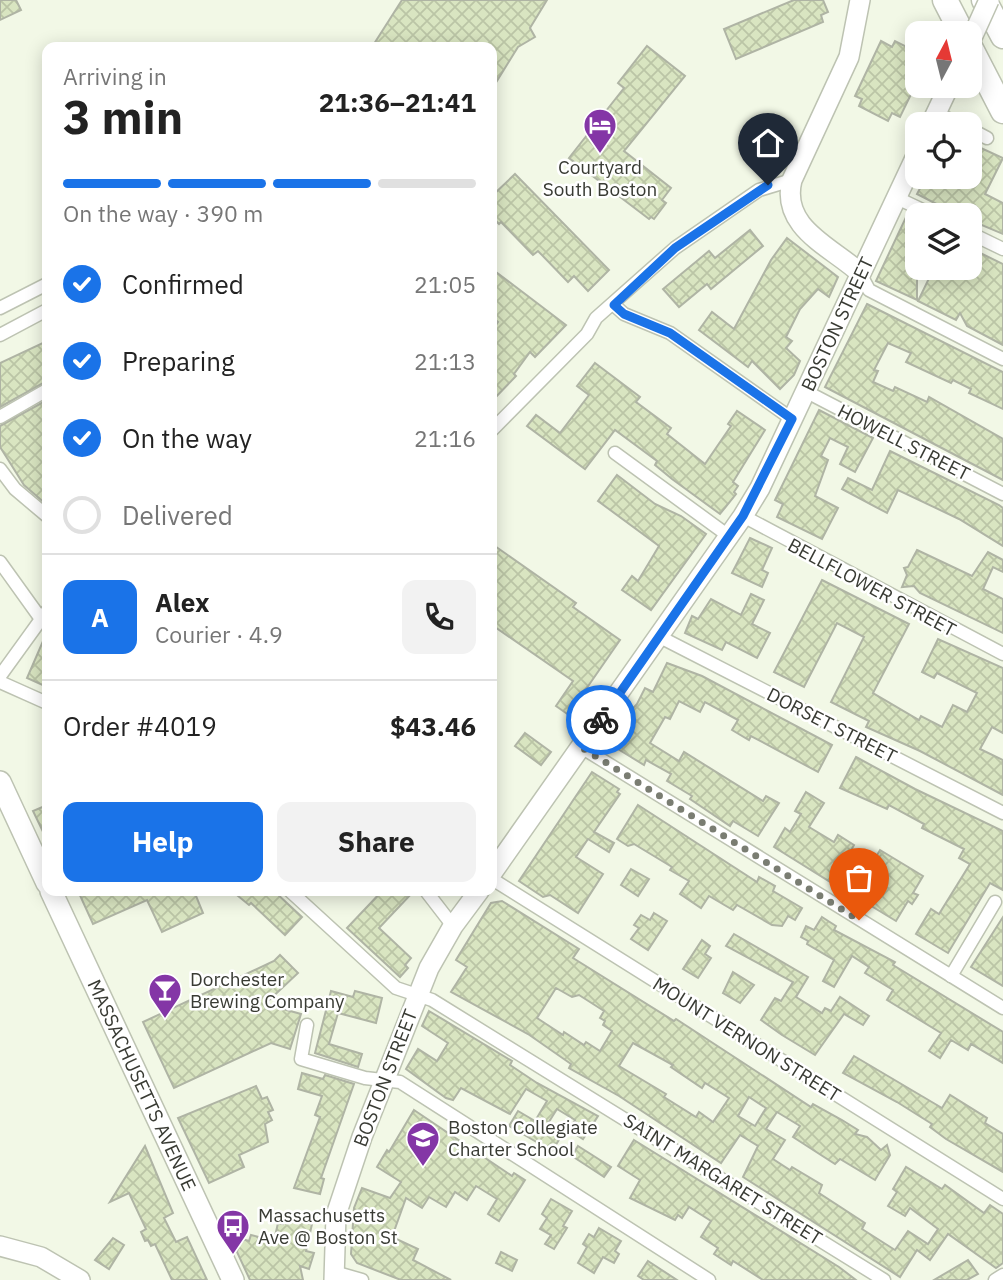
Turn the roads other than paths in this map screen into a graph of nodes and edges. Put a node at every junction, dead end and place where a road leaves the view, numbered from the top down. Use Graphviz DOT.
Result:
graph roads {
  1 [pos="860,0"];
  2 [pos="945,0"];
  3 [pos="986,0"];
  4 [pos="956,21"];
  5 [pos="978,21"];
  6 [pos="1003,36"];
  7 [pos="982,70"];
  8 [pos="1003,111"];
  9 [pos="982,135"];
  10 [pos="987,138"];
  11 [pos="793,180"];
  12 [pos="905,180"];
  13 [pos="897,198"];
  14 [pos="908,203"];
  15 [pos="982,239"];
  16 [pos="1003,249"];
  17 [pos="860,273"];
  18 [pos="42,287"];
  19 [pos="614,305"];
  20 [pos="0,308"];
  21 [pos="42,313"];
  22 [pos="0,335"];
  23 [pos="1003,359"];
  24 [pos="805,391"];
  25 [pos="42,393"];
  26 [pos="0,418"];
  27 [pos="792,419"];
  28 [pos="497,425"];
  29 [pos="615,453"];
  30 [pos="0,469"];
  31 [pos="1003,494"];
  32 [pos="42,512"];
  33 [pos="743,516"];
  34 [pos="730,537"];
  35 [pos="0,562"];
  36 [pos="42,613"];
  37 [pos="42,618"];
  38 [pos="660,637"];
  39 [pos="1003,654"];
  40 [pos="0,676"];
  41 [pos="0,682"];
  42 [pos="42,701"];
  43 [pos="581,747"];
  44 [pos="0,782"];
  45 [pos="1003,813"];
  46 [pos="497,866"];
  47 [pos="42,872"];
  48 [pos="497,882"];
  49 [pos="53,896"];
  50 [pos="295,896"];
  51 [pos="430,896"];
  52 [pos="475,896"];
  53 [pos="995,902"];
  54 [pos="453,926"];
  55 [pos="951,976"];
  56 [pos="416,996"];
  57 [pos="1003,1008"];
  58 [pos="307,1025"];
  59 [pos="385,1078"];
  60 [pos="1003,1199"];
  61 [pos="0,1246"];
  62 [pos="1003,1275"];
  63 [pos="334,1276"];
  64 [pos="80,1280"];
  65 [pos="233,1280"];
  66 [pos="362,1280"];
  67 [pos="709,1280"];
  68 [pos="884,1280"];
  69 [pos="995,1280"];
  1 -- 11 [label="main road"];
  2 -- 4 [label="highway"];
  3 -- 5 [label="main road, bridge"];
  3 -- 6 [label="highway"];
  7 -- 8 [label="highway"];
  9 -- 10 [label="street"];
  11 -- 17 [label="main road"];
  11 -- 19 [label="street"];
  12 -- 13 [label="main road, BOSTON STREET"];
  13 -- 14 [label="street"];
  13 -- 17 [label="main road, BOSTON STREET"];
  15 -- 16 [label="street"];
  17 -- 23 [label="street"];
  17 -- 24 [label="main road, BOSTON STREET"];
  18 -- 20 [label="street"];
  19 -- 27 [label="street"];
  19 -- 28 [label="street"];
  21 -- 22 [label="street"];
  24 -- 27 [label="main road, BOSTON STREET"];
  24 -- 31 [label="street, HOWELL STREET"];
  25 -- 26 [label="street"];
  27 -- 33 [label="main road, BOSTON STREET"];
  29 -- 34 [label="street"];
  30 -- 32 [label="street"];
  33 -- 34 [label="main road, BOSTON STREET"];
  33 -- 39 [label="street, BELLFLOWER STREET"];
  34 -- 38 [label="main road, BOSTON STREET"];
  35 -- 36 [label="street"];
  37 -- 40 [label="street"];
  38 -- 43 [label="main road, BOSTON STREET"];
  38 -- 45 [label="street, DORSET STREET"];
  41 -- 42 [label="street"];
  43 -- 46 [label="main road, BOSTON STREET"];
  43 -- 55 [label="street"];
  44 -- 47 [label="main road"];
  48 -- 60 [label="street, MOUNT VERNON STREET"];
  49 -- 65 [label="main road, MASSACHUSETTS AVENUE"];
  50 -- 56 [label="street, SAINT MARGARET STREET"];
  51 -- 54 [label="street"];
  52 -- 54 [label="main road, BOSTON STREET"];
  53 -- 55 [label="street"];
  54 -- 56 [label="main road, BOSTON STREET"];
  55 -- 57 [label="street"];
  56 -- 59 [label="main road, BOSTON STREET"];
  56 -- 68 [label="street, SAINT MARGARET STREET"];
  58 -- 59 [label="street"];
  59 -- 63 [label="main road, BOSTON STREET"];
  59 -- 67 [label="street"];
  61 -- 64 [label="main road"];
  62 -- 69 [label="street"];
  63 -- 66 [label="street"];
}
